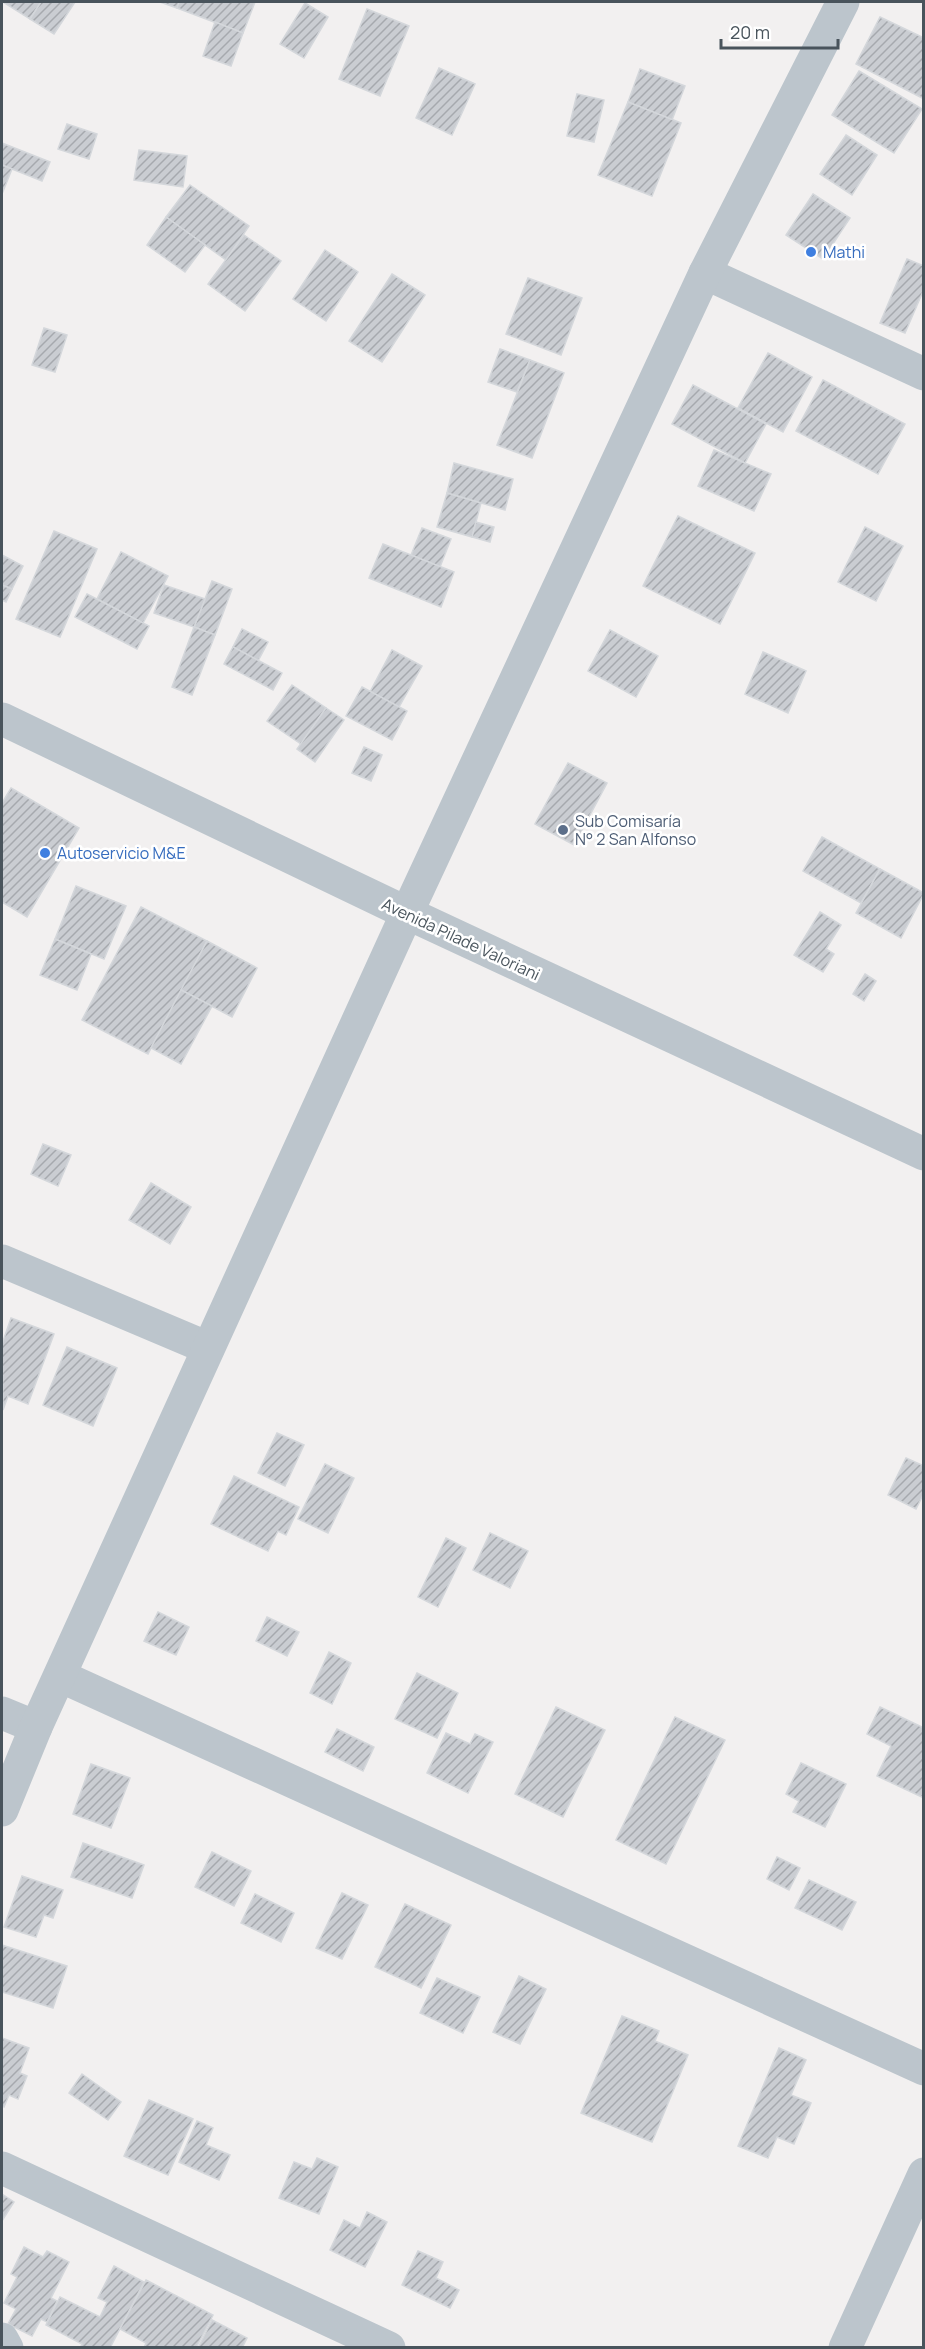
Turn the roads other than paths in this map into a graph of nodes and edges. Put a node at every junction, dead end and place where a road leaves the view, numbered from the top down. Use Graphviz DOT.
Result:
graph roads {
  1 [pos="843,2"];
  2 [pos="705,273"];
  3 [pos="924,374"];
  4 [pos="2,719"];
  5 [pos="407,913"];
  6 [pos="924,1154"];
  7 [pos="2,1261"];
  8 [pos="208,1348"];
  9 [pos="60,1676"];
  10 [pos="2,1713"];
  11 [pos="36,1727"];
  12 [pos="2,1810"];
  13 [pos="924,2069"];
  14 [pos="2,2168"];
  15 [pos="924,2174"];
  16 [pos="2,2339"];
  17 [pos="7,2348"];
  18 [pos="388,2348"];
  19 [pos="844,2348"];
  1 -- 2 [label="street"];
  2 -- 3 [label="street"];
  2 -- 5 [label="street"];
  4 -- 5 [label="street, Avenida Pilade Valoriani"];
  5 -- 6 [label="street, Avenida Pilade Valoriani"];
  5 -- 8 [label="street"];
  7 -- 8 [label="street"];
  8 -- 9 [label="street"];
  9 -- 11 [label="street"];
  9 -- 13 [label="street"];
  10 -- 11 [label="street"];
  11 -- 12 [label="street"];
  14 -- 18 [label="street"];
  15 -- 19 [label="street"];
  16 -- 17 [label="street"];
}
